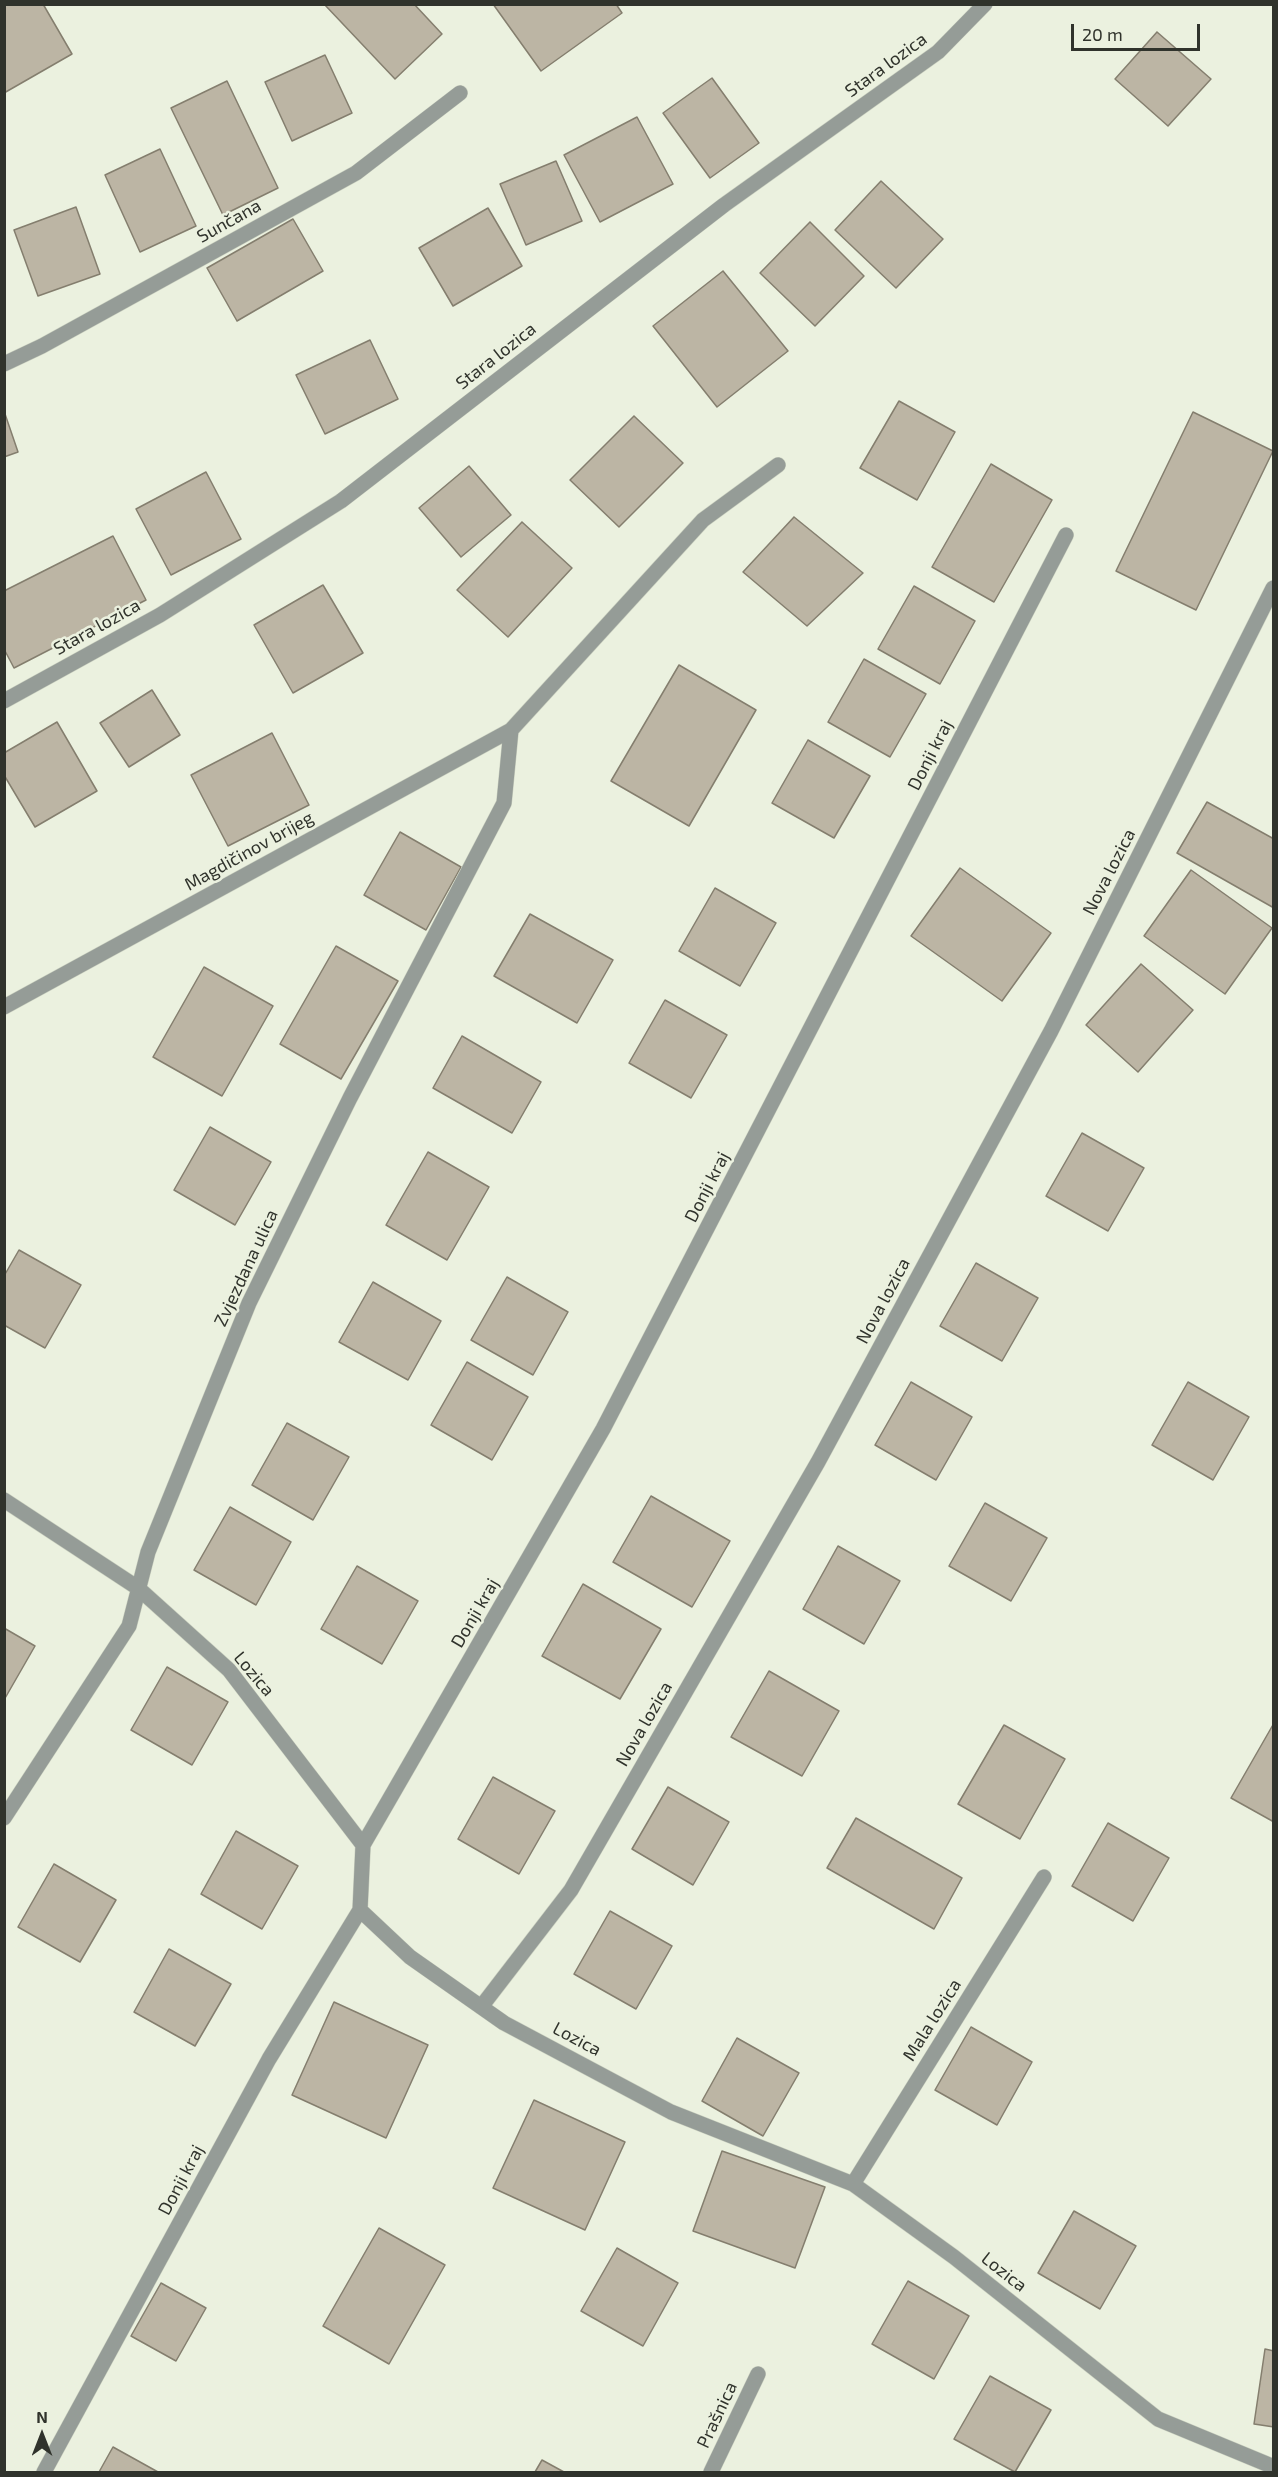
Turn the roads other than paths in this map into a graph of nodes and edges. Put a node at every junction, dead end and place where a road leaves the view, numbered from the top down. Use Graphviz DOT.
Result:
graph roads {
  1 [pos="985,4"];
  2 [pos="460,93"];
  3 [pos="4,364"];
  4 [pos="778,465"];
  5 [pos="1066,535"];
  6 [pos="1273,588"];
  7 [pos="4,700"];
  8 [pos="512,730"];
  9 [pos="4,1007"];
  10 [pos="4,1500"];
  11 [pos="138,1588"];
  12 [pos="4,1818"];
  13 [pos="363,1845"];
  14 [pos="1044,1877"];
  15 [pos="360,1910"];
  16 [pos="482,2007"];
  17 [pos="853,2184"];
  18 [pos="758,2374"];
  19 [pos="1274,2467"];
  20 [pos="44,2472"];
  21 [pos="711,2472"];
  1 -- 7 [label="street, Stara lozica"];
  2 -- 3 [label="street, Sunčana"];
  4 -- 8 [label="street, Magdičinov brijeg"];
  5 -- 13 [label="street, Donji kraj"];
  6 -- 16 [label="street, Nova lozica"];
  8 -- 9 [label="street, Magdičinov brijeg"];
  8 -- 11 [label="street, Zvjezdana ulica"];
  10 -- 11 [label="street, Lozica"];
  11 -- 12 [label="street, Zvjezdana ulica"];
  11 -- 13 [label="street, Lozica"];
  13 -- 15 [label="street"];
  14 -- 17 [label="street, Mala lozica"];
  15 -- 16 [label="street, Lozica"];
  15 -- 20 [label="street, Donji kraj"];
  16 -- 17 [label="street, Lozica"];
  17 -- 19 [label="street, Lozica"];
  18 -- 21 [label="street, Prašnica"];
}
